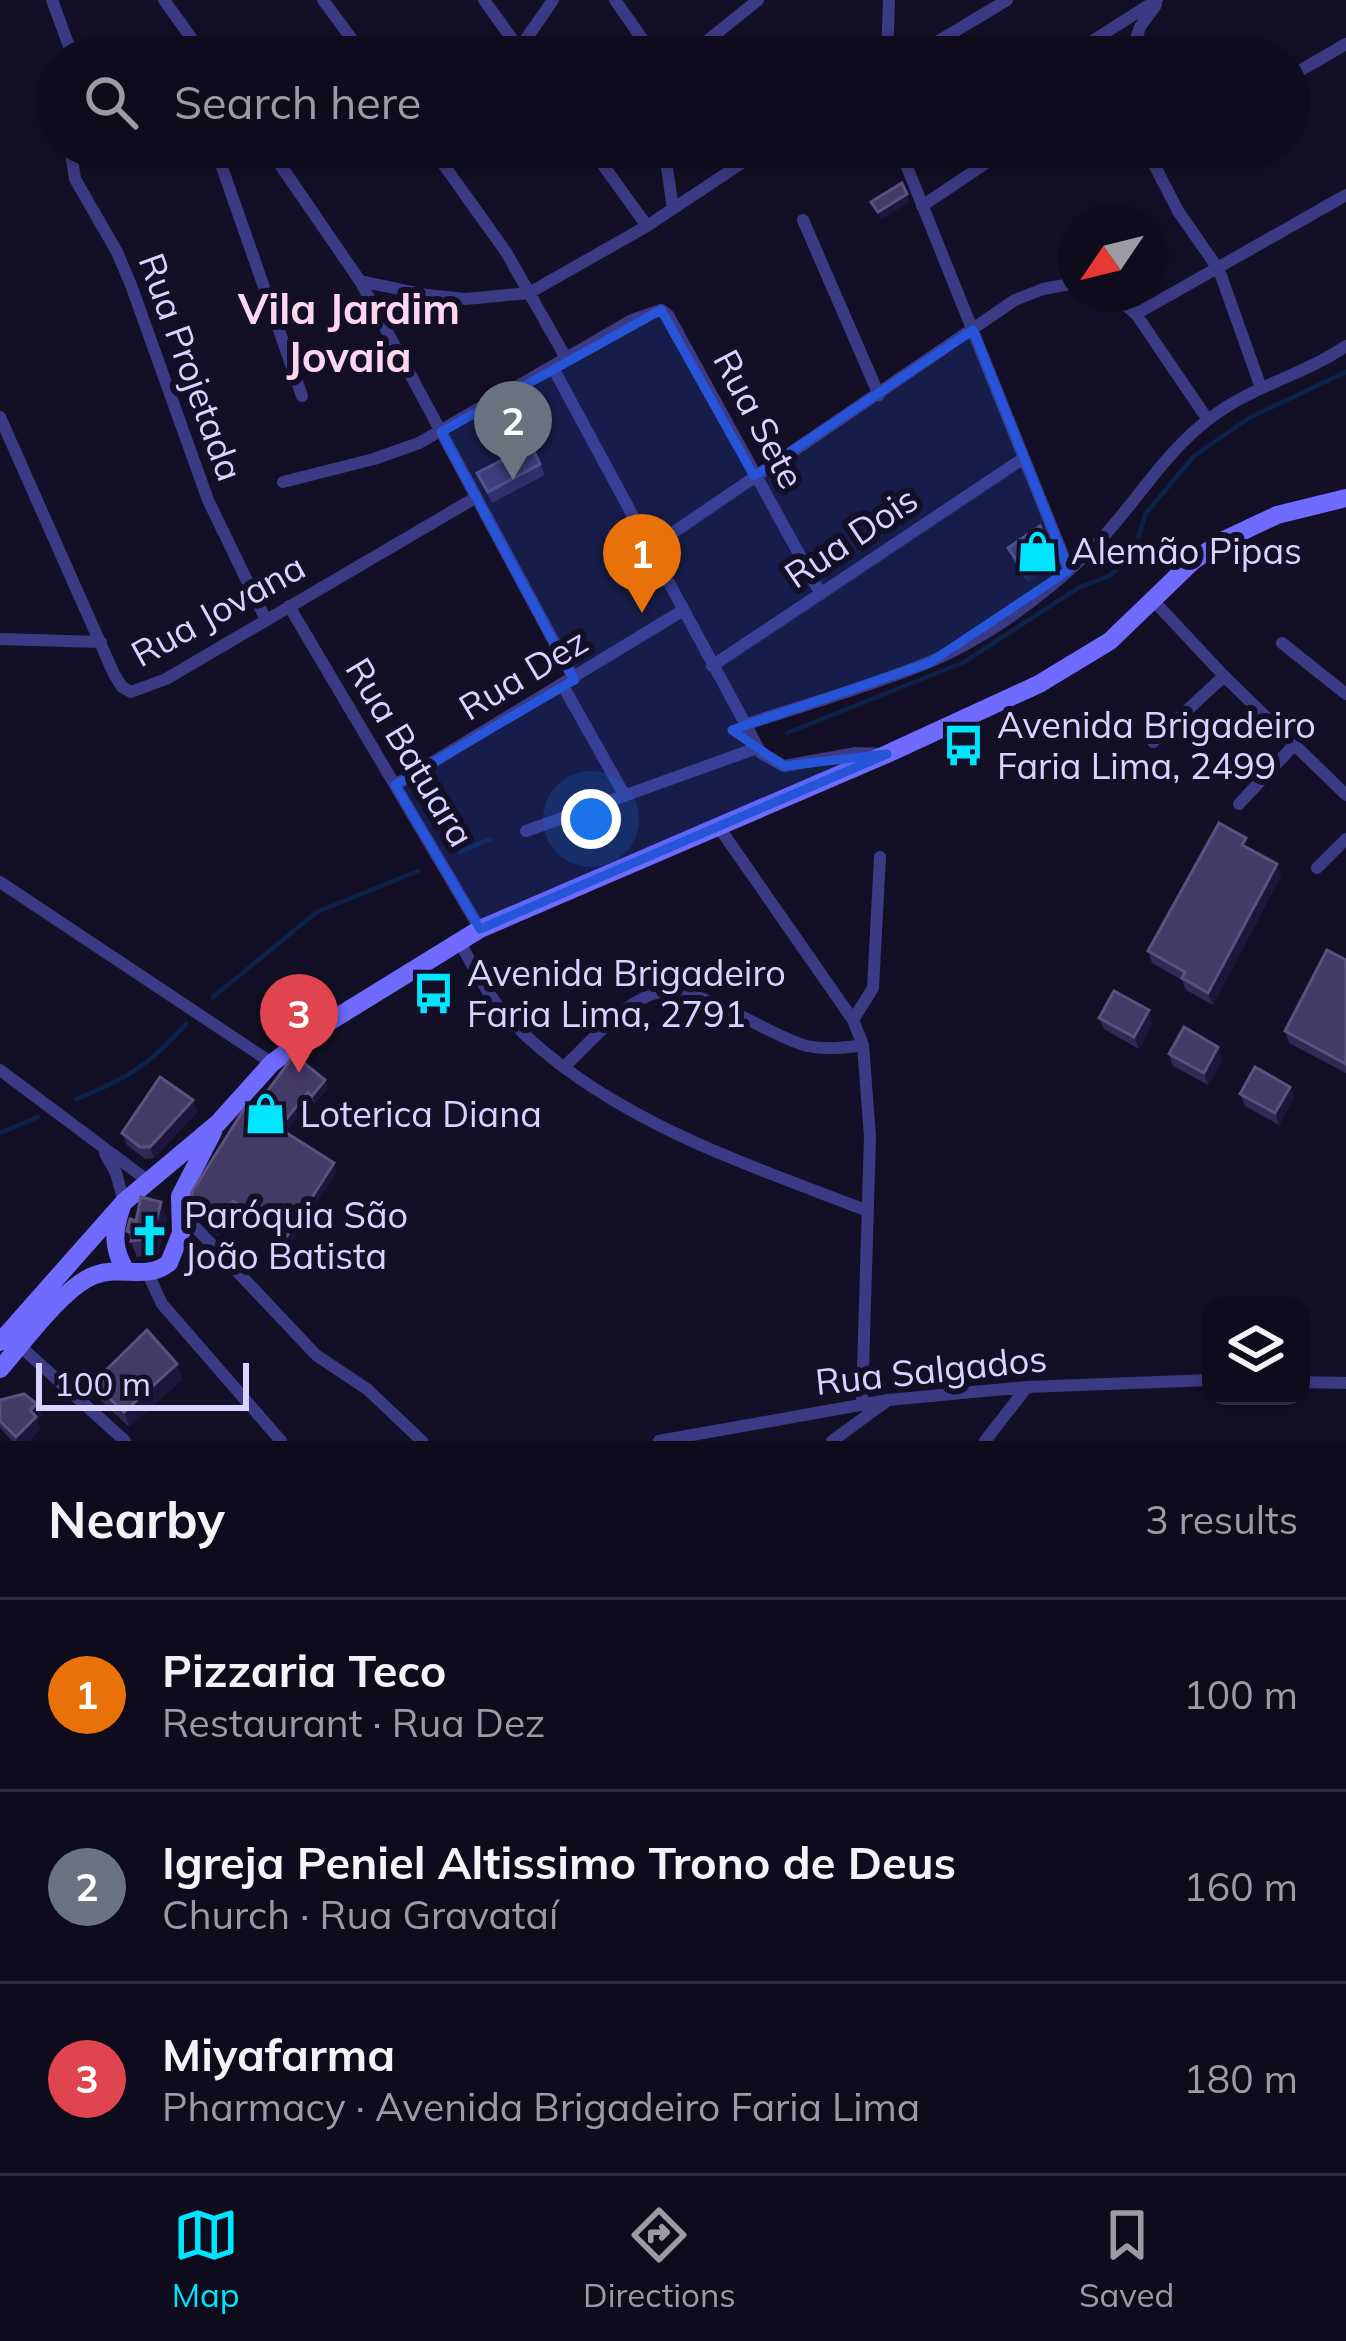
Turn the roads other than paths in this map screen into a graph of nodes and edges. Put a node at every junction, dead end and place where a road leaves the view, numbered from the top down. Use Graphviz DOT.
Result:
graph roads {
  1 [pos="52,0"];
  2 [pos="164,0"];
  3 [pos="323,0"];
  4 [pos="484,0"];
  5 [pos="553,0"];
  6 [pos="614,0"];
  7 [pos="758,0"];
  8 [pos="1007,0"];
  9 [pos="1158,0"];
  10 [pos="888,1"];
  11 [pos="65,36"];
  12 [pos="191,36"];
  13 [pos="350,36"];
  14 [pos="510,36"];
  15 [pos="532,36"];
  16 [pos="640,36"];
  17 [pos="713,36"];
  18 [pos="887,36"];
  19 [pos="947,36"];
  20 [pos="1101,36"];
  21 [pos="1137,36"];
  22 [pos="1346,44"];
  23 [pos="1310,65"];
  24 [pos="73,168"];
  25 [pos="222,168"];
  26 [pos="282,168"];
  27 [pos="447,168"];
  28 [pos="605,168"];
  29 [pos="667,168"];
  30 [pos="732,168"];
  31 [pos="907,168"];
  32 [pos="979,168"];
  33 [pos="1156,168"];
  34 [pos="1346,195"];
  35 [pos="922,206"];
  36 [pos="673,209"];
  37 [pos="803,220"];
  38 [pos="647,226"];
  39 [pos="1219,270"];
  40 [pos="360,281"];
  41 [pos="1058,287"];
  42 [pos="529,292"];
  43 [pos="1134,312"];
  44 [pos="1136,314"];
  45 [pos="973,330"];
  46 [pos="1346,346"];
  47 [pos="566,358"];
  48 [pos="552,366"];
  49 [pos="1260,385"];
  50 [pos="879,395"];
  51 [pos="302,396"];
  52 [pos="0,417"];
  53 [pos="1208,419"];
  54 [pos="441,432"];
  55 [pos="1024,458"];
  56 [pos="754,476"];
  57 [pos="283,482"];
  58 [pos="475,498"];
  59 [pos="1344,504"];
  60 [pos="649,549"];
  61 [pos="1069,570"];
  62 [pos="820,594"];
  63 [pos="1152,599"];
  64 [pos="289,606"];
  65 [pos="682,611"];
  66 [pos="266,620"];
  67 [pos="0,639"];
  68 [pos="101,642"];
  69 [pos="1282,643"];
  70 [pos="712,666"];
  71 [pos="1224,676"];
  72 [pos="568,683"];
  73 [pos="1346,694"];
  74 [pos="744,725"];
  75 [pos="1154,742"];
  76 [pos="1294,745"];
  77 [pos="757,748"];
  78 [pos="886,754"];
  79 [pos="394,785"];
  80 [pos="1346,795"];
  81 [pos="625,796"];
  82 [pos="1239,803"];
  83 [pos="718,826"];
  84 [pos="526,831"];
  85 [pos="1346,839"];
  86 [pos="880,857"];
  87 [pos="1316,868"];
  88 [pos="0,882"];
  89 [pos="480,929"];
  90 [pos="458,941"];
  91 [pos="853,1020"];
  92 [pos="863,1045"];
  93 [pos="272,1063"];
  94 [pos="565,1066"];
  95 [pos="0,1070"];
  96 [pos="218,1123"];
  97 [pos="100,1147"];
  98 [pos="147,1180"];
  99 [pos="124,1202"];
  100 [pos="180,1211"];
  101 [pos="868,1211"];
  102 [pos="126,1271"];
  103 [pos="148,1274"];
  104 [pos="0,1342"];
  105 [pos="20,1346"];
  106 [pos="0,1369"];
  107 [pos="1202,1380"];
  108 [pos="1310,1382"];
  109 [pos="1346,1383"];
  110 [pos="1027,1388"];
  111 [pos="888,1400"];
  112 [pos="862,1403"];
  113 [pos="124,1441"];
  114 [pos="281,1441"];
  115 [pos="422,1441"];
  116 [pos="659,1441"];
  117 [pos="832,1441"];
  118 [pos="986,1441"];
  1 -- 11 [label="street"];
  2 -- 12 [label="street"];
  3 -- 13 [label="street"];
  4 -- 14 [label="street"];
  5 -- 15 [label="street"];
  6 -- 16 [label="street"];
  7 -- 17 [label="street"];
  8 -- 19 [label="street"];
  9 -- 20 [label="street"];
  9 -- 21 [label="street"];
  10 -- 18 [label="street"];
  22 -- 23 [label="street"];
  24 -- 66 [label="street, Rua Projetada"];
  25 -- 51 [label="street"];
  26 -- 40 [label="street"];
  27 -- 42 [label="street"];
  28 -- 38 [label="street"];
  29 -- 36 [label="street"];
  30 -- 36 [label="street"];
  31 -- 35 [label="street"];
  32 -- 35 [label="street"];
  33 -- 39 [label="street"];
  34 -- 39 [label="street"];
  35 -- 45 [label="street"];
  36 -- 38 [label="street"];
  37 -- 50 [label="street"];
  38 -- 42 [label="street"];
  39 -- 44 [label="street"];
  39 -- 49 [label="street"];
  40 -- 42 [label="street"];
  40 -- 54 [label="street"];
  41 -- 45 [label="street"];
  42 -- 47 [label="street"];
  43 -- 44 [label="street"];
  44 -- 53 [label="street"];
  45 -- 50 [label="street"];
  45 -- 55 [label="street"];
  46 -- 49 [label="street"];
  47 -- 48 [label="street"];
  47 -- 56 [label="street, Rua Sete"];
  48 -- 54 [label="street"];
  48 -- 60 [label="street"];
  49 -- 53 [label="street"];
  50 -- 56 [label="street"];
  52 -- 68 [label="street, Rua Jovana"];
  53 -- 61 [label="street"];
  54 -- 57 [label="street"];
  54 -- 58 [label="street"];
  55 -- 61 [label="street"];
  55 -- 62 [label="street, Rua Dois"];
  56 -- 60 [label="street"];
  56 -- 62 [label="street, Rua Sete"];
  58 -- 64 [label="street, Rua Jovana"];
  58 -- 72 [label="street"];
  59 -- 63 [label="main road"];
  60 -- 65 [label="street"];
  61 -- 74 [label="street"];
  62 -- 70 [label="street, Rua Dois"];
  63 -- 71 [label="street"];
  63 -- 78 [label="main road"];
  64 -- 66 [label="street, Rua Jovana"];
  64 -- 79 [label="street, Rua Batuara"];
  65 -- 70 [label="street"];
  65 -- 72 [label="street, Rua Dez"];
  66 -- 68 [label="street, Rua Jovana"];
  67 -- 68 [label="street"];
  69 -- 73 [label="street"];
  70 -- 74 [label="street"];
  71 -- 75 [label="street"];
  71 -- 76 [label="street"];
  72 -- 79 [label="street, Rua Dez"];
  72 -- 81 [label="street"];
  74 -- 77 [label="street"];
  76 -- 80 [label="street"];
  76 -- 82 [label="street"];
  77 -- 78 [label="street"];
  77 -- 81 [label="street"];
  78 -- 83 [label="main road"];
  79 -- 89 [label="street, Rua Batuara"];
  81 -- 84 [label="street"];
  83 -- 89 [label="main road"];
  83 -- 91 [label="street"];
  85 -- 87 [label="street"];
  86 -- 91 [label="street"];
  88 -- 93 [label="street"];
  89 -- 90 [label="main road"];
  90 -- 93 [label="main road"];
  90 -- 94 [label="street"];
  91 -- 92 [label="street"];
  92 -- 94 [label="street"];
  92 -- 101 [label="street"];
  93 -- 96 [label="main road"];
  94 -- 101 [label="street"];
  95 -- 97 [label="street"];
  96 -- 98 [label="main road"];
  96 -- 100 [label="main road"];
  97 -- 98 [label="street"];
  97 -- 99 [label="street"];
  98 -- 99 [label="main road"];
  98 -- 100 [label="main road"];
  99 -- 102 [label="main road"];
  99 -- 104 [label="main road"];
  100 -- 103 [label="main road"];
  100 -- 115 [label="street"];
  101 -- 112 [label="street"];
  102 -- 103 [label="main road"];
  102 -- 105 [label="main road"];
  103 -- 114 [label="street"];
  105 -- 106 [label="main road"];
  105 -- 113 [label="street"];
  107 -- 110 [label="street, Rua Salgados"];
  108 -- 109 [label="street"];
  110 -- 111 [label="street, Rua Salgados"];
  110 -- 118 [label="street"];
  111 -- 112 [label="street, Rua Salgados"];
  111 -- 117 [label="street"];
  112 -- 116 [label="street, Rua Salgados"];
}
